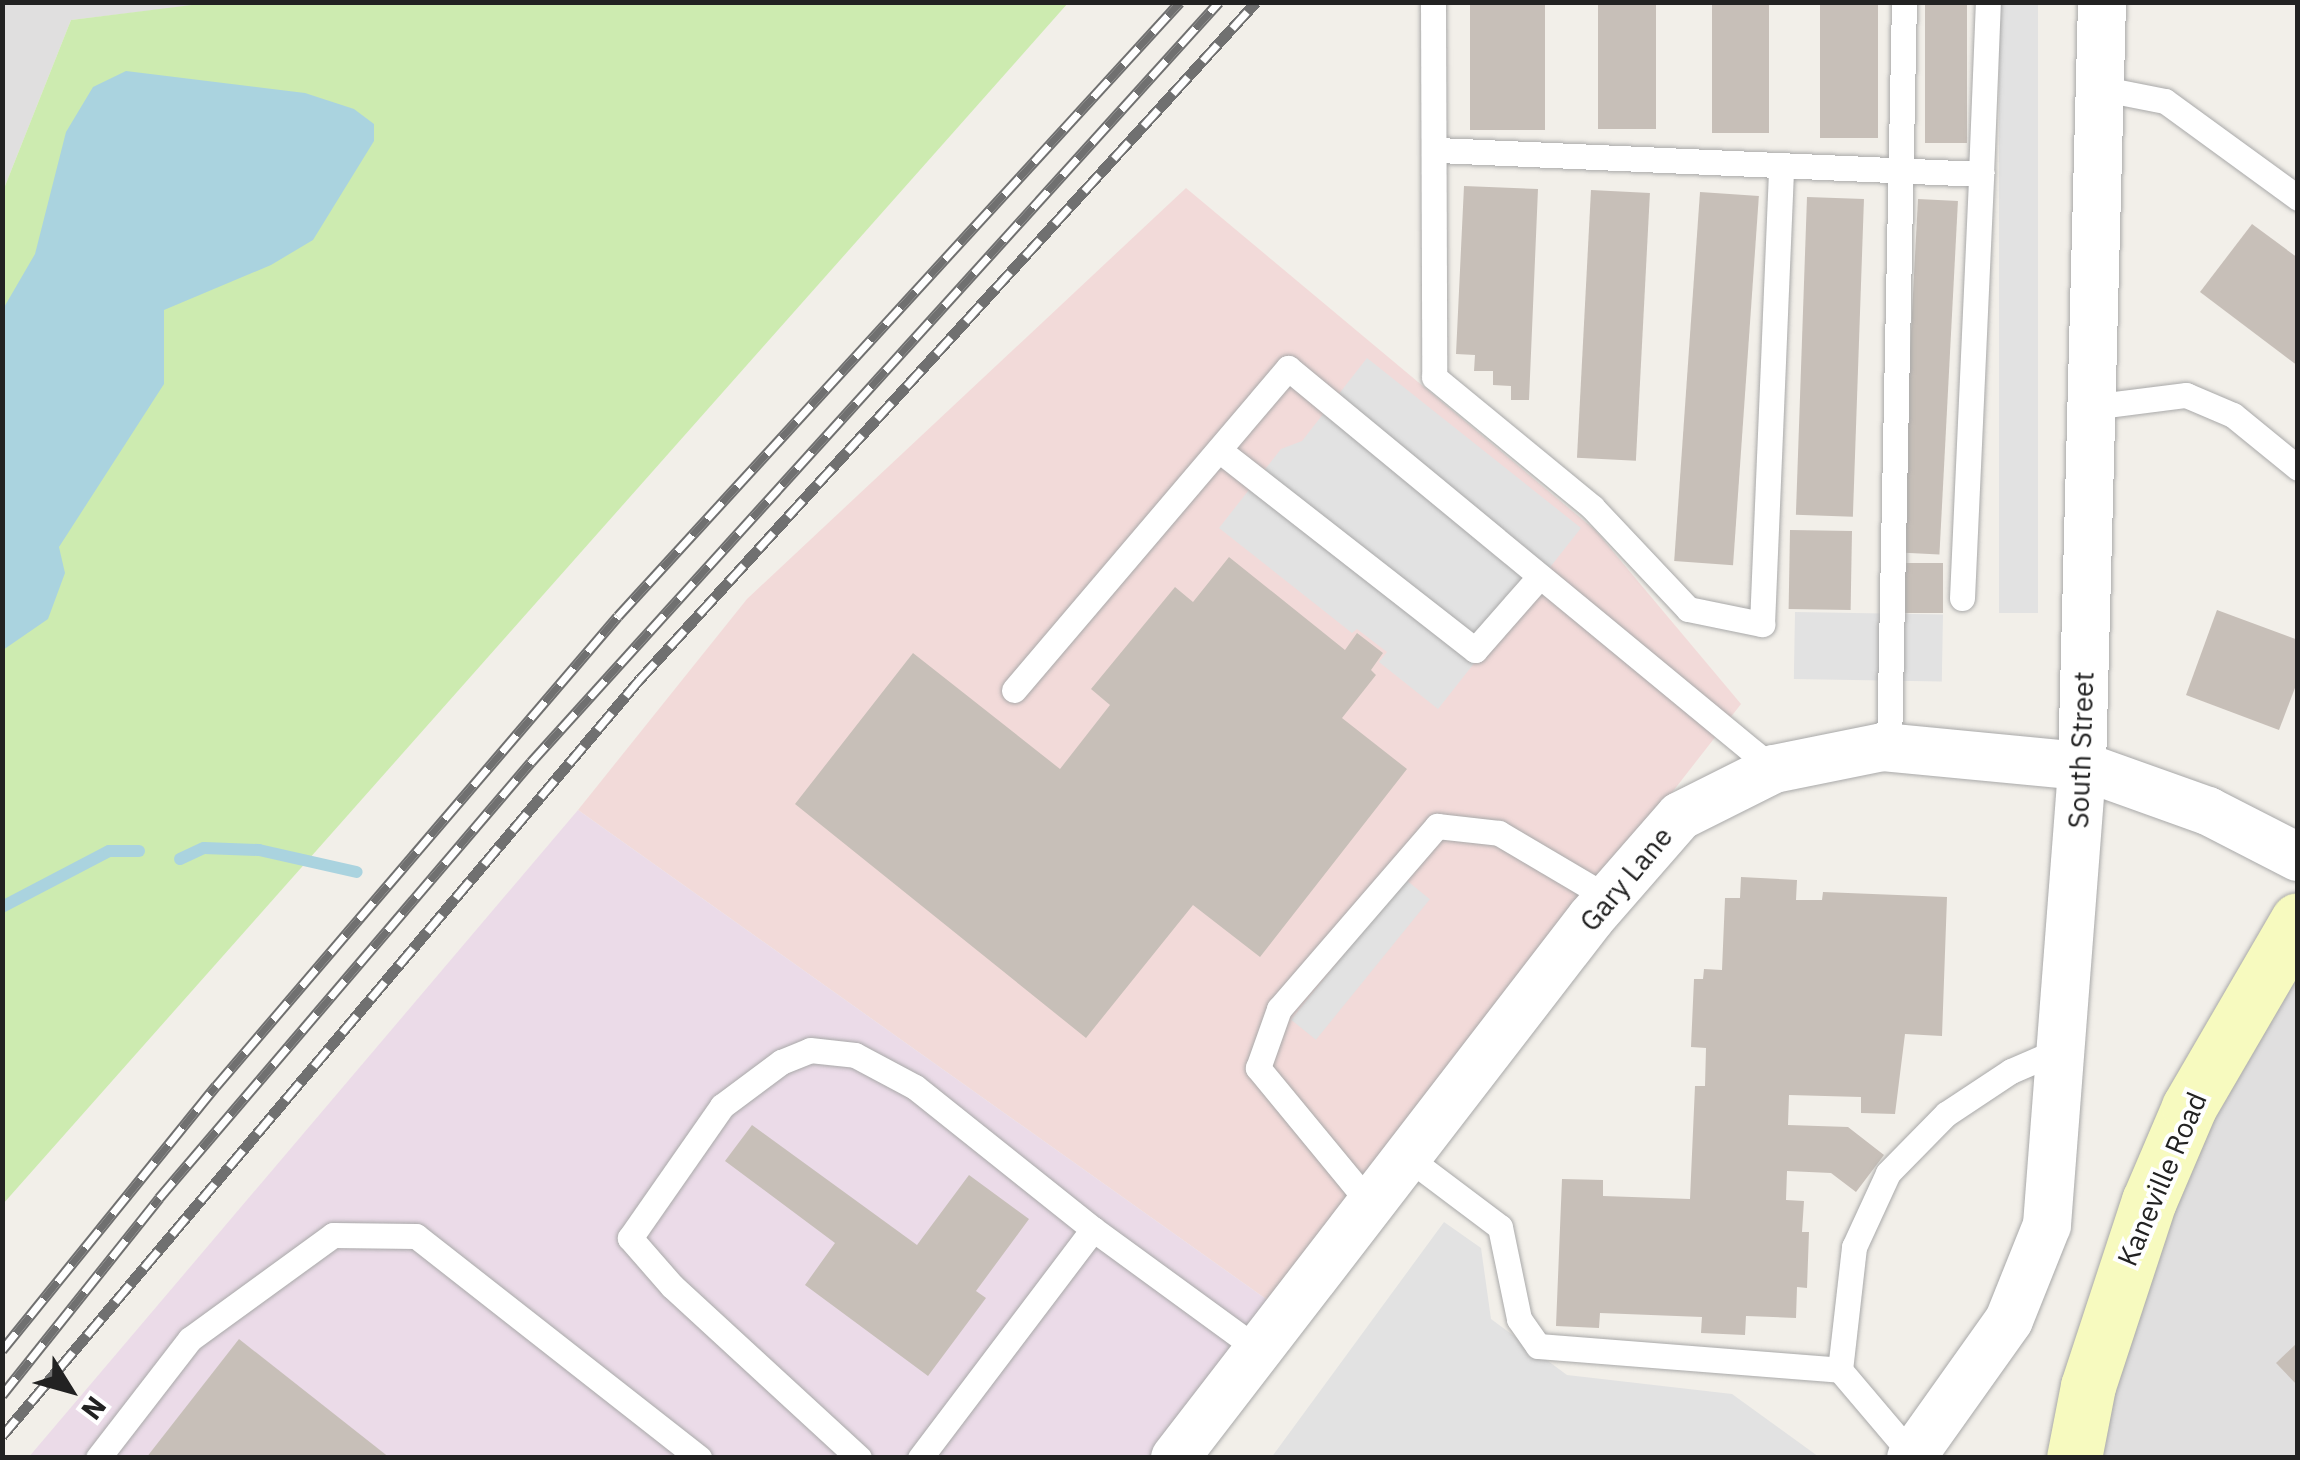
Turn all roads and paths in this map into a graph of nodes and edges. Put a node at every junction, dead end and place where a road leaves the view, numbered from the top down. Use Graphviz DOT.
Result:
graph roads {
  1 [pos="1432,2"];
  2 [pos="1904,2"];
  3 [pos="1988,2"];
  4 [pos="2102,2"];
  5 [pos="2099,88"];
  6 [pos="1438,150"];
  7 [pos="1781,167"];
  8 [pos="1900,172"];
  9 [pos="1981,174"];
  10 [pos="2298,198"];
  11 [pos="2091,407"];
  12 [pos="1218,450"];
  13 [pos="2298,468"];
  14 [pos="1540,576"];
  15 [pos="1962,598"];
  16 [pos="1014,690"];
  17 [pos="1888,747"];
  18 [pos="2082,766"];
  19 [pos="1774,769"];
  20 [pos="2298,857"];
  21 [pos="1608,898"];
  22 [pos="2298,920"];
  23 [pos="2062,1049"];
  24 [pos="1407,1157"];
  25 [pos="1371,1204"];
  26 [pos="1093,1230"];
  27 [pos="1259,1350"];
  28 [pos="1840,1370"];
  29 [pos="1912,1456"];
  30 [pos="98,1458"];
  31 [pos="699,1458"];
  32 [pos="859,1458"];
  33 [pos="920,1458"];
  34 [pos="1175,1458"];
  35 [pos="2074,1458"];
  1 -- 6 [label="lane"];
  2 -- 8 [label="lane"];
  3 -- 9 [label="lane"];
  4 -- 5 [label="street, South Street"];
  5 -- 10 [label="lane"];
  5 -- 11 [label="street, South Street"];
  6 -- 7 [label="lane"];
  6 -- 7 [label="lane"];
  7 -- 8 [label="lane"];
  8 -- 9 [label="lane"];
  8 -- 17 [label="lane"];
  9 -- 15 [label="lane"];
  11 -- 13 [label="lane"];
  11 -- 18 [label="street, South Street"];
  12 -- 14 [label="lane"];
  12 -- 14 [label="lane"];
  12 -- 16 [label="lane"];
  14 -- 19 [label="lane"];
  17 -- 18 [label="street, Gary Lane"];
  17 -- 19 [label="street, Gary Lane"];
  18 -- 20 [label="street, Gary Lane"];
  18 -- 23 [label="street, South Street"];
  19 -- 21 [label="street, Gary Lane"];
  21 -- 24 [label="street, Gary Lane"];
  21 -- 25 [label="lane"];
  22 -- 35 [label="main road, Kaneville Road"];
  23 -- 28 [label="lane"];
  23 -- 29 [label="street, South Street"];
  24 -- 25 [label="street, Gary Lane"];
  24 -- 28 [label="lane"];
  25 -- 27 [label="street, Gary Lane"];
  26 -- 27 [label="lane"];
  26 -- 32 [label="lane"];
  26 -- 33 [label="lane"];
  27 -- 34 [label="street, Gary Lane"];
  28 -- 29 [label="lane"];
  30 -- 31 [label="lane"];
}
